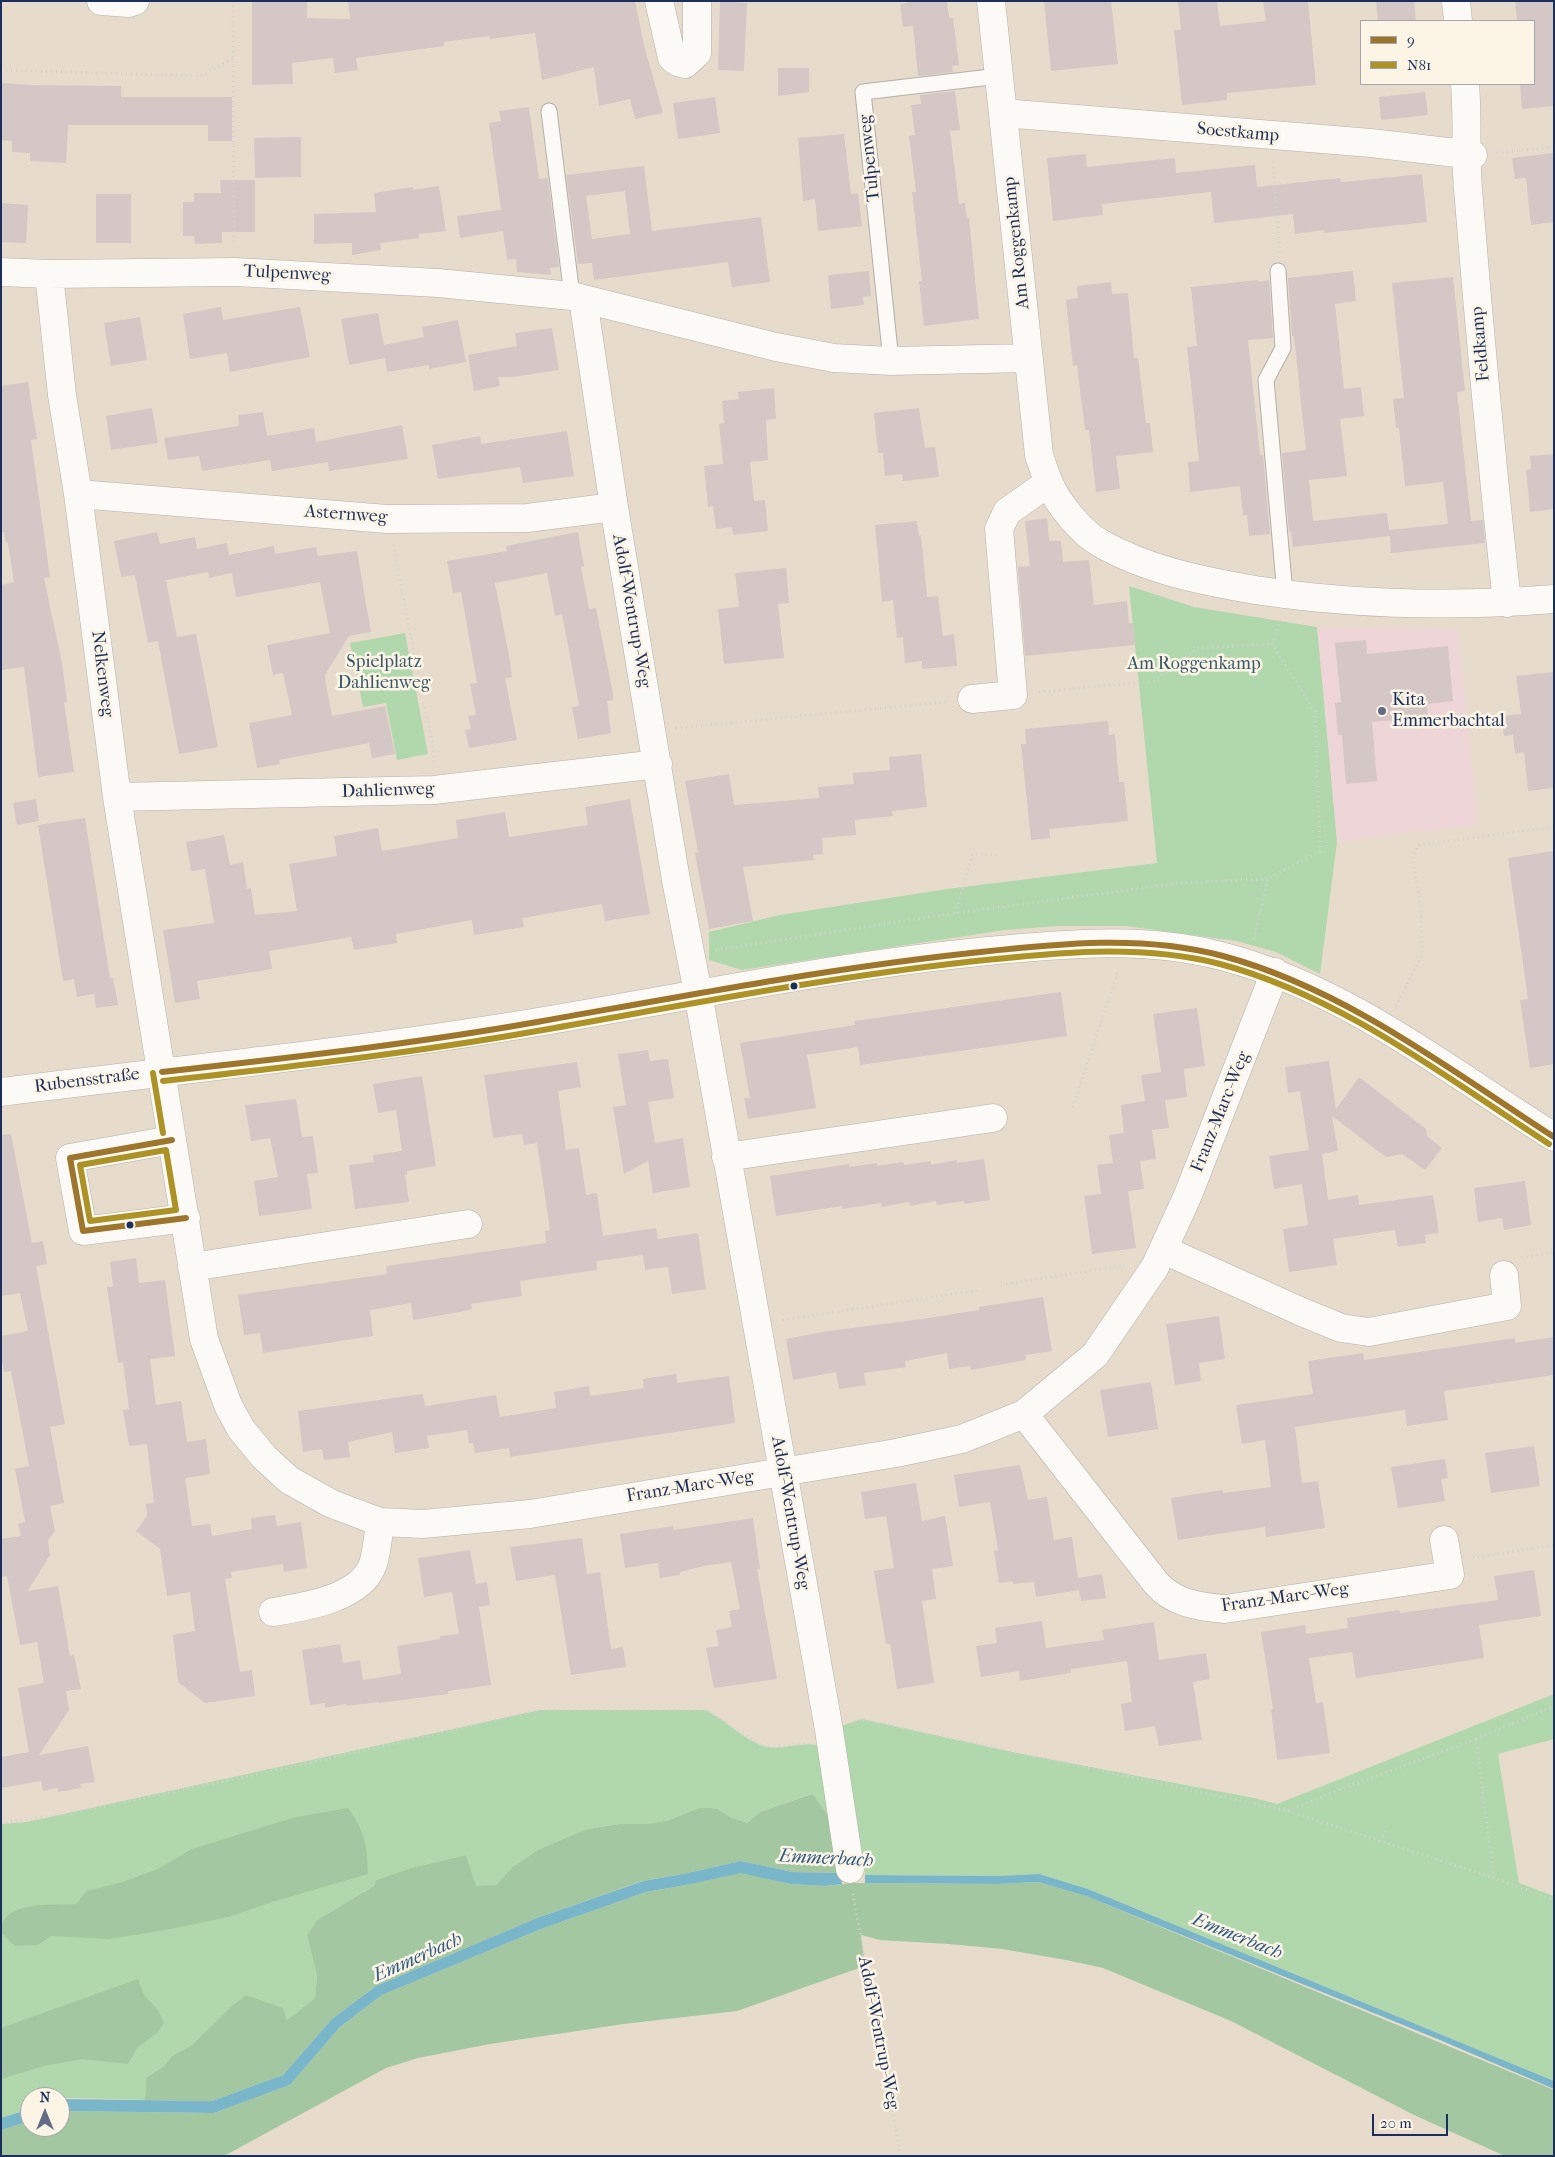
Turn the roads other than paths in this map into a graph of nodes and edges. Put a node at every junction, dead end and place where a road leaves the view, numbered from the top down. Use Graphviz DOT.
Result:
graph roads {
  1 [pos="101,1"];
  2 [pos="135,1"];
  3 [pos="660,1"];
  4 [pos="698,1"];
  5 [pos="991,1"];
  6 [pos="1456,1"];
  7 [pos="1458,20"];
  8 [pos="999,76"];
  9 [pos="1465,85"];
  10 [pos="549,111"];
  11 [pos="1003,113"];
  12 [pos="1469,155"];
  13 [pos="1278,271"];
  14 [pos="1,272"];
  15 [pos="49,274"];
  16 [pos="578,298"];
  17 [pos="1028,358"];
  18 [pos="891,361"];
  19 [pos="1048,483"];
  20 [pos="78,494"];
  21 [pos="614,507"];
  22 [pos="1288,595"];
  23 [pos="1554,599"];
  24 [pos="1507,603"];
  25 [pos="972,699"];
  26 [pos="658,764"];
  27 [pos="117,797"];
  28 [pos="1264,969"];
  29 [pos="698,993"];
  30 [pos="162,1072"];
  31 [pos="1,1092"];
  32 [pos="993,1118"];
  33 [pos="1554,1137"];
  34 [pos="172,1140"];
  35 [pos="726,1157"];
  36 [pos="186,1218"];
  37 [pos="468,1224"];
  38 [pos="1162,1255"];
  39 [pos="192,1267"];
  40 [pos="1504,1275"];
  41 [pos="1024,1414"];
  42 [pos="783,1472"];
  43 [pos="380,1522"];
  44 [pos="1446,1551"];
  45 [pos="272,1612"];
  46 [pos="850,1869"];
  1 -- 2 [label="street"];
  3 -- 4 [label="street"];
  5 -- 8 [label="street, Am Roggenkamp"];
  6 -- 7 [label="street"];
  8 -- 11 [label="street, Am Roggenkamp"];
  8 -- 18 [label="lane, Tulpenweg"];
  9 -- 12 [label="street, Feldkamp"];
  10 -- 16 [label="lane"];
  11 -- 12 [label="street, Soestkamp"];
  11 -- 17 [label="street, Am Roggenkamp"];
  12 -- 24 [label="street, Feldkamp"];
  13 -- 22 [label="lane"];
  14 -- 15 [label="street, Tulpenweg"];
  15 -- 16 [label="street, Tulpenweg"];
  15 -- 20 [label="street, Nelkenweg"];
  16 -- 18 [label="street, Tulpenweg"];
  16 -- 21 [label="street, Adolf-Wentrup-Weg"];
  17 -- 18 [label="street, Tulpenweg"];
  17 -- 19 [label="street, Am Roggenkamp"];
  19 -- 22 [label="street, Am Roggenkamp"];
  19 -- 25 [label="street"];
  20 -- 21 [label="street, Asternweg"];
  20 -- 27 [label="street, Nelkenweg"];
  21 -- 26 [label="street, Adolf-Wentrup-Weg"];
  22 -- 24 [label="street, Am Roggenkamp"];
  23 -- 24 [label="street, Am Roggenkamp"];
  26 -- 27 [label="street, Dahlienweg"];
  26 -- 29 [label="street, Adolf-Wentrup-Weg"];
  27 -- 30 [label="street, Nelkenweg"];
  28 -- 29 [label="street, Rubensstraße"];
  28 -- 33 [label="street, Rubensstraße"];
  28 -- 38 [label="street, Franz-Marc-Weg"];
  29 -- 30 [label="street, Rubensstraße"];
  29 -- 35 [label="street, Adolf-Wentrup-Weg"];
  30 -- 31 [label="street, Rubensstraße"];
  30 -- 34 [label="street, Franz-Marc-Weg"];
  32 -- 35 [label="street"];
  34 -- 36 [label="street, Franz-Marc-Weg"];
  34 -- 36 [label="street"];
  35 -- 42 [label="street, Adolf-Wentrup-Weg"];
  36 -- 39 [label="street, Franz-Marc-Weg"];
  37 -- 39 [label="street"];
  38 -- 40 [label="street"];
  38 -- 41 [label="street, Franz-Marc-Weg"];
  39 -- 43 [label="street, Franz-Marc-Weg"];
  41 -- 42 [label="street, Franz-Marc-Weg"];
  41 -- 44 [label="street, Franz-Marc-Weg"];
  42 -- 43 [label="street, Franz-Marc-Weg"];
  42 -- 46 [label="street, Adolf-Wentrup-Weg"];
  43 -- 45 [label="street"];
}
